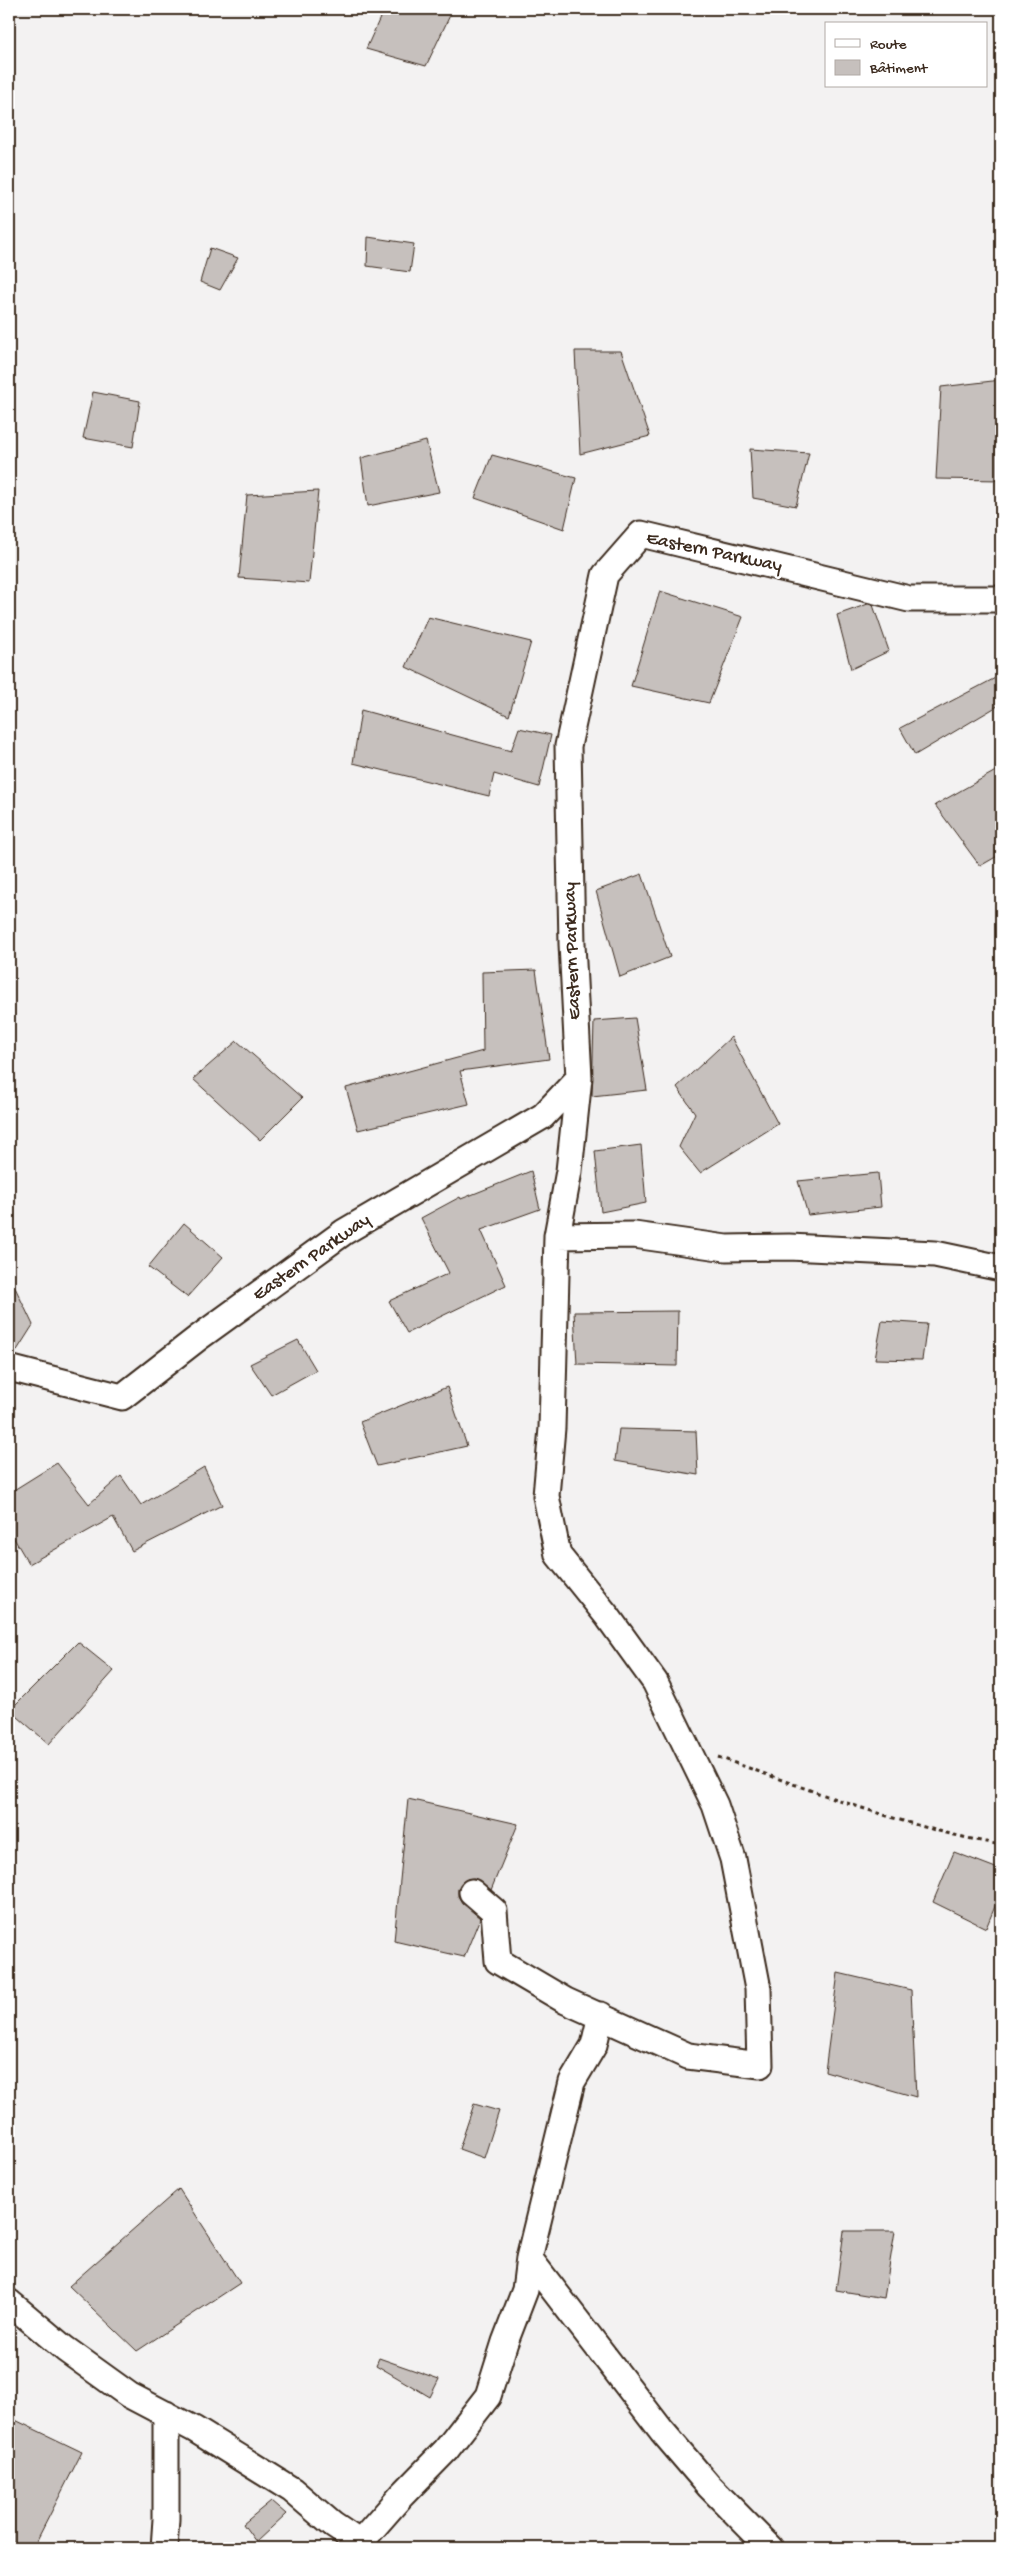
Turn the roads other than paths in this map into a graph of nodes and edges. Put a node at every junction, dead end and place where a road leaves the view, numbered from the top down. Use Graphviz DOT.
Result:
graph roads {
  1 [pos="1001,599"];
  2 [pos="579,1078"];
  3 [pos="557,1236"];
  4 [pos="1001,1268"];
  5 [pos="9,1368"];
  6 [pos="472,1892"];
  7 [pos="601,2015"];
  8 [pos="529,2258"];
  9 [pos="9,2302"];
  10 [pos="166,2414"];
  11 [pos="164,2548"];
  12 [pos="770,2548"];
  1 -- 2 [label="street, Eastern Parkway"];
  2 -- 3 [label="street"];
  2 -- 5 [label="street, Eastern Parkway"];
  3 -- 4 [label="street"];
  3 -- 7 [label="street"];
  6 -- 7 [label="street"];
  7 -- 8 [label="street"];
  8 -- 10 [label="street"];
  8 -- 12 [label="street"];
  9 -- 10 [label="street"];
  10 -- 11 [label="street"];
}
